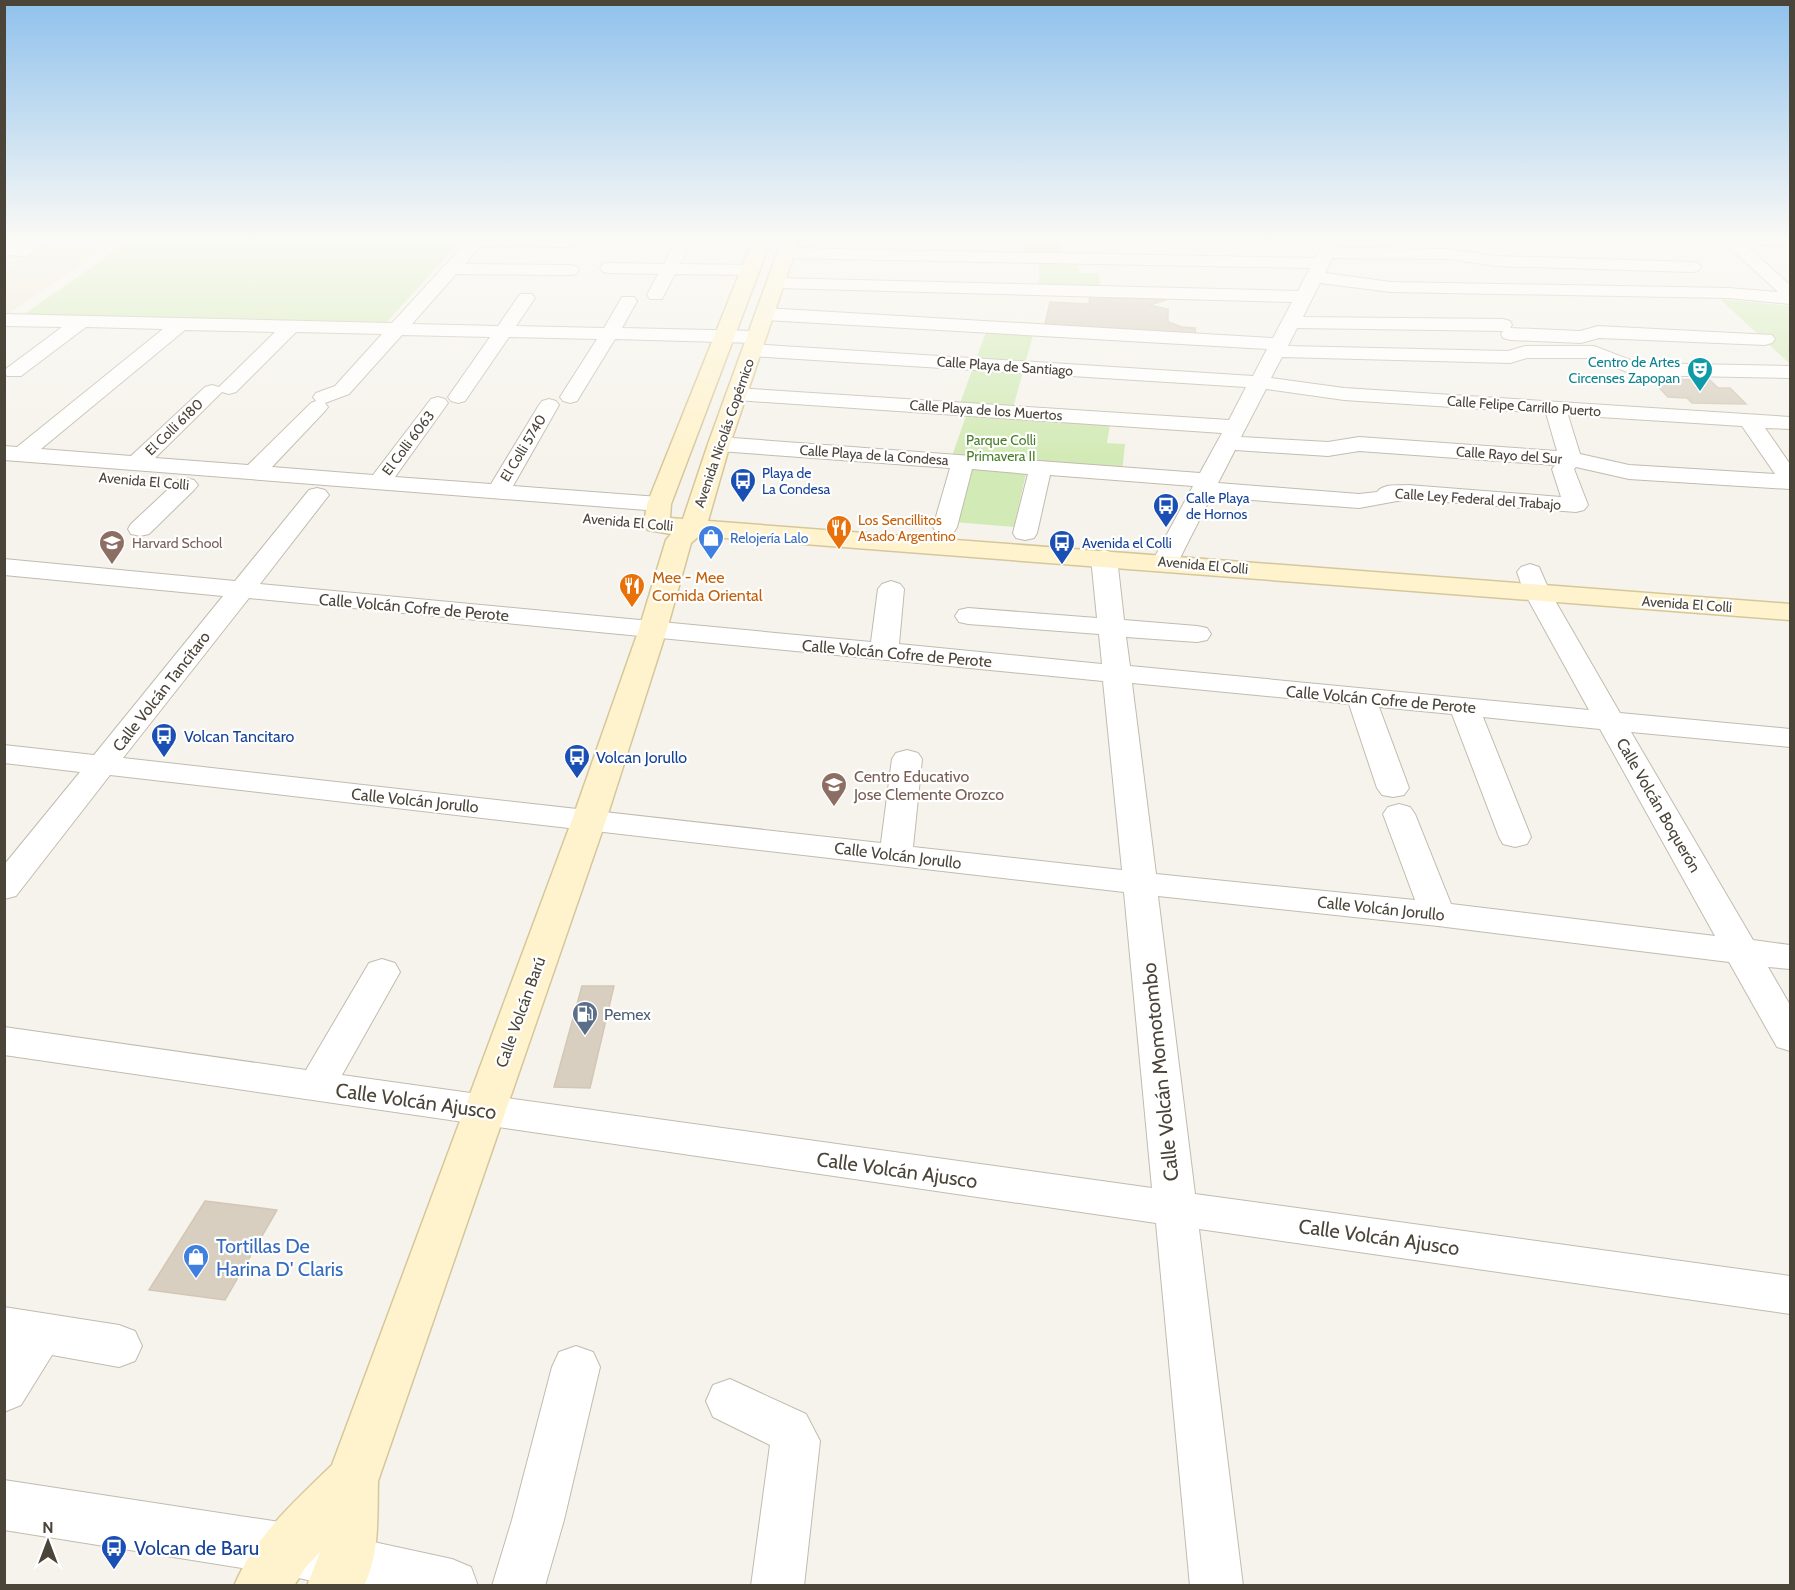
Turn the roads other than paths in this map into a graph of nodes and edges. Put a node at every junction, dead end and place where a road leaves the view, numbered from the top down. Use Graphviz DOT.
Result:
graph roads {
  1 [pos="412,311"];
  2 [pos="511,311"];
  3 [pos="622,311"];
  4 [pos="733,311"];
  5 [pos="878,311"];
  6 [pos="969,311"];
  7 [pos="1296,311"];
  8 [pos="1493,311"];
  9 [pos="765,314"];
  10 [pos="4,320"];
  11 [pos="874,321"];
  12 [pos="81,322"];
  13 [pos="1290,322"];
  14 [pos="181,324"];
  15 [pos="292,326"];
  16 [pos="962,326"];
  17 [pos="396,329"];
  18 [pos="1022,329"];
  19 [pos="1506,329"];
  20 [pos="503,331"];
  21 [pos="610,333"];
  22 [pos="723,336"];
  23 [pos="1581,337"];
  24 [pos="1765,339"];
  25 [pos="754,343"];
  26 [pos="1277,347"];
  27 [pos="1525,352"];
  28 [pos="1594,352"];
  29 [pos="968,363"];
  30 [pos="1022,367"];
  31 [pos="1635,369"];
  32 [pos="14,372"];
  33 [pos="1791,372"];
  34 [pos="1259,382"];
  35 [pos="736,394"];
  36 [pos="951,408"];
  37 [pos="1555,408"];
  38 [pos="1017,412"];
  39 [pos="1679,416"];
  40 [pos="1749,420"];
  41 [pos="1791,423"];
  42 [pos="1231,435"];
  43 [pos="719,444"];
  44 [pos="10,459"];
  45 [pos="1570,459"];
  46 [pos="963,462"];
  47 [pos="136,464"];
  48 [pos="1041,467"];
  49 [pos="253,473"];
  50 [pos="1790,478"];
  51 [pos="379,483"];
  52 [pos="1206,484"];
  53 [pos="186,485"];
  54 [pos="498,492"];
  55 [pos="316,495"];
  56 [pos="677,521"];
  57 [pos="945,527"];
  58 [pos="140,529"];
  59 [pos="1025,533"];
  60 [pos="1170,554"];
  61 [pos="1104,558"];
  62 [pos="4,567"];
  63 [pos="1534,582"];
  64 [pos="891,589"];
  65 [pos="241,590"];
  66 [pos="1791,592"];
  67 [pos="1791,612"];
  68 [pos="968,616"];
  69 [pos="1110,628"];
  70 [pos="653,630"];
  71 [pos="1197,634"];
  72 [pos="884,652"];
  73 [pos="1116,674"];
  74 [pos="1361,697"];
  75 [pos="1464,707"];
  76 [pos="1611,721"];
  77 [pos="1791,738"];
  78 [pos="4,754"];
  79 [pos="907,759"];
  80 [pos="102,765"];
  81 [pos="590,820"];
  82 [pos="1515,837"];
  83 [pos="896,855"];
  84 [pos="1139,883"];
  85 [pos="4,888"];
  86 [pos="1438,914"];
  87 [pos="1742,951"];
  88 [pos="1791,957"];
  89 [pos="382,972"];
  90 [pos="1791,1037"];
  91 [pos="4,1041"];
  92 [pos="316,1087"];
  93 [pos="485,1111"];
  94 [pos="1176,1209"];
  95 [pos="1791,1295"];
  96 [pos="22,1330"];
  97 [pos="119,1346"];
  98 [pos="576,1367"];
  99 [pos="4,1390"];
  100 [pos="730,1401"];
  101 [pos="352,1481"];
  102 [pos="4,1505"];
  103 [pos="274,1567"];
  104 [pos="341,1574"];
  105 [pos="452,1586"];
  106 [pos="518,1586"];
  107 [pos="777,1586"];
  108 [pos="1217,1586"];
  1 -- 17 [label="street"];
  2 -- 20 [label="street, El Colli 6063"];
  3 -- 21 [label="street, El Colli 5740"];
  4 -- 22 [label="street"];
  5 -- 11 [label="street"];
  6 -- 16 [label="street"];
  7 -- 13 [label="street"];
  8 -- 19 [label="street"];
  9 -- 11 [label="street"];
  9 -- 25 [label="street, Avenida Nicolás Copérnico"];
  10 -- 12 [label="street, Calle Playa de Santiago"];
  11 -- 16 [label="street"];
  12 -- 14 [label="street, Calle Playa de Santiago"];
  12 -- 32 [label="street"];
  13 -- 19 [label="street"];
  13 -- 26 [label="street"];
  14 -- 15 [label="street, Calle Playa de Santiago"];
  14 -- 44 [label="street"];
  15 -- 17 [label="street, Calle Playa de Santiago"];
  15 -- 47 [label="street, El Colli 6180"];
  16 -- 18 [label="street"];
  17 -- 20 [label="street, Calle Playa de Santiago"];
  17 -- 49 [label="street"];
  18 -- 26 [label="street"];
  18 -- 30 [label="street"];
  19 -- 23 [label="street"];
  19 -- 27 [label="street"];
  20 -- 21 [label="street, Calle Playa de Santiago"];
  20 -- 51 [label="street, El Colli 6063"];
  21 -- 22 [label="street, Calle Playa de Santiago"];
  21 -- 54 [label="street, El Colli 5740"];
  22 -- 25 [label="street, Calle Playa de Santiago"];
  22 -- 56 [label="street"];
  23 -- 24 [label="street"];
  23 -- 28 [label="street"];
  25 -- 29 [label="street, Calle Playa de Santiago"];
  25 -- 35 [label="street, Avenida Nicolás Copérnico"];
  26 -- 27 [label="street"];
  26 -- 34 [label="street"];
  27 -- 28 [label="street"];
  28 -- 31 [label="street"];
  29 -- 30 [label="street, Calle Playa de Santiago"];
  29 -- 36 [label="street"];
  30 -- 34 [label="street, Calle Playa de Santiago"];
  30 -- 38 [label="street"];
  31 -- 33 [label="street"];
  31 -- 39 [label="street"];
  34 -- 37 [label="street, Calle Felipe Carrillo Puerto"];
  34 -- 42 [label="street"];
  35 -- 36 [label="street, Calle Playa de los Muertos"];
  35 -- 43 [label="street, Avenida Nicolás Copérnico"];
  36 -- 38 [label="street, Calle Playa de los Muertos"];
  37 -- 39 [label="street, Calle Felipe Carrillo Puerto"];
  37 -- 45 [label="street"];
  38 -- 42 [label="street, Calle Playa de los Muertos"];
  39 -- 40 [label="street, Calle Felipe Carrillo Puerto"];
  40 -- 41 [label="street, Calle Felipe Carrillo Puerto"];
  40 -- 50 [label="street"];
  42 -- 45 [label="street, Calle Rayo del Sur"];
  42 -- 52 [label="street"];
  43 -- 46 [label="street, Calle Playa de la Condesa"];
  43 -- 56 [label="street, Avenida Nicolás Copérnico"];
  44 -- 47 [label="street, Avenida El Colli"];
  44 -- 53 [label="street, Avenida El Colli"];
  45 -- 50 [label="street, Calle Rayo del Sur"];
  45 -- 52 [label="street, Calle Ley Federal del Trabajo"];
  46 -- 48 [label="street, Calle Playa de la Condesa"];
  46 -- 57 [label="street"];
  47 -- 49 [label="street, Avenida El Colli"];
  48 -- 52 [label="street, Calle Playa de la Condesa"];
  48 -- 59 [label="street"];
  49 -- 51 [label="street, Avenida El Colli"];
  51 -- 54 [label="street, Avenida El Colli"];
  52 -- 60 [label="street"];
  53 -- 55 [label="street, Avenida El Colli"];
  53 -- 58 [label="street"];
  54 -- 56 [label="street, Avenida El Colli"];
  55 -- 56 [label="street, Avenida El Colli"];
  55 -- 65 [label="street, Calle Volcán Tancítaro"];
  56 -- 57 [label="street, Avenida El Colli"];
  56 -- 61 [label="street, Avenida El Colli"];
  56 -- 70 [label="street, Calle Volcán Barú"];
  57 -- 59 [label="street, Avenida El Colli"];
  59 -- 60 [label="street, Avenida El Colli"];
  60 -- 61 [label="street, Avenida El Colli"];
  60 -- 63 [label="street, Avenida El Colli"];
  61 -- 69 [label="street, Calle Volcán Momotombo"];
  62 -- 65 [label="street, Calle Volcán Cofre de Perote"];
  63 -- 66 [label="street, Avenida El Colli"];
  63 -- 67 [label="street, Avenida El Colli"];
  63 -- 76 [label="street, Calle Volcán Boquerón"];
  64 -- 72 [label="street"];
  65 -- 70 [label="street, Calle Volcán Cofre de Perote"];
  65 -- 80 [label="street, Calle Volcán Tancítaro"];
  68 -- 69 [label="street"];
  69 -- 71 [label="street"];
  69 -- 73 [label="street, Calle Volcán Momotombo"];
  70 -- 72 [label="street, Calle Volcán Cofre de Perote"];
  70 -- 81 [label="street, Calle Volcán Barú"];
  72 -- 73 [label="street, Calle Volcán Cofre de Perote"];
  73 -- 74 [label="street, Calle Volcán Cofre de Perote"];
  73 -- 84 [label="street, Calle Volcán Momotombo"];
  74 -- 75 [label="street, Calle Volcán Cofre de Perote"];
  74 -- 86 [label="street"];
  75 -- 76 [label="street, Calle Volcán Cofre de Perote"];
  75 -- 82 [label="street"];
  76 -- 77 [label="street, Calle Volcán Cofre de Perote"];
  76 -- 87 [label="street, Calle Volcán Boquerón"];
  78 -- 80 [label="street, Calle Volcán Jorullo"];
  79 -- 83 [label="street"];
  80 -- 81 [label="street, Calle Volcán Jorullo"];
  80 -- 85 [label="street, Calle Volcán Tancítaro"];
  81 -- 83 [label="street, Calle Volcán Jorullo"];
  81 -- 93 [label="street, Calle Volcán Barú"];
  83 -- 84 [label="street, Calle Volcán Jorullo"];
  84 -- 86 [label="street, Calle Volcán Jorullo"];
  84 -- 94 [label="street, Calle Volcán Momotombo"];
  86 -- 87 [label="street, Calle Volcán Jorullo"];
  87 -- 88 [label="street, Calle Volcán Jorullo"];
  87 -- 90 [label="street, Calle Volcán Boquerón"];
  89 -- 92 [label="street"];
  91 -- 92 [label="street, Calle Volcán Ajusco"];
  92 -- 93 [label="street, Calle Volcán Ajusco"];
  93 -- 94 [label="street, Calle Volcán Ajusco"];
  93 -- 101 [label="street, Calle Volcán Barú"];
  94 -- 95 [label="street, Calle Volcán Ajusco"];
  94 -- 108 [label="street, Calle Volcán Momotombo"];
  96 -- 97 [label="street"];
  96 -- 99 [label="street"];
  98 -- 106 [label="street"];
  100 -- 107 [label="street"];
  101 -- 103 [label="street, Calle Volcán Barú"];
  101 -- 104 [label="street, Calle Volcán Barú"];
  102 -- 103 [label="street"];
  103 -- 104 [label="street"];
  104 -- 105 [label="street"];
}
